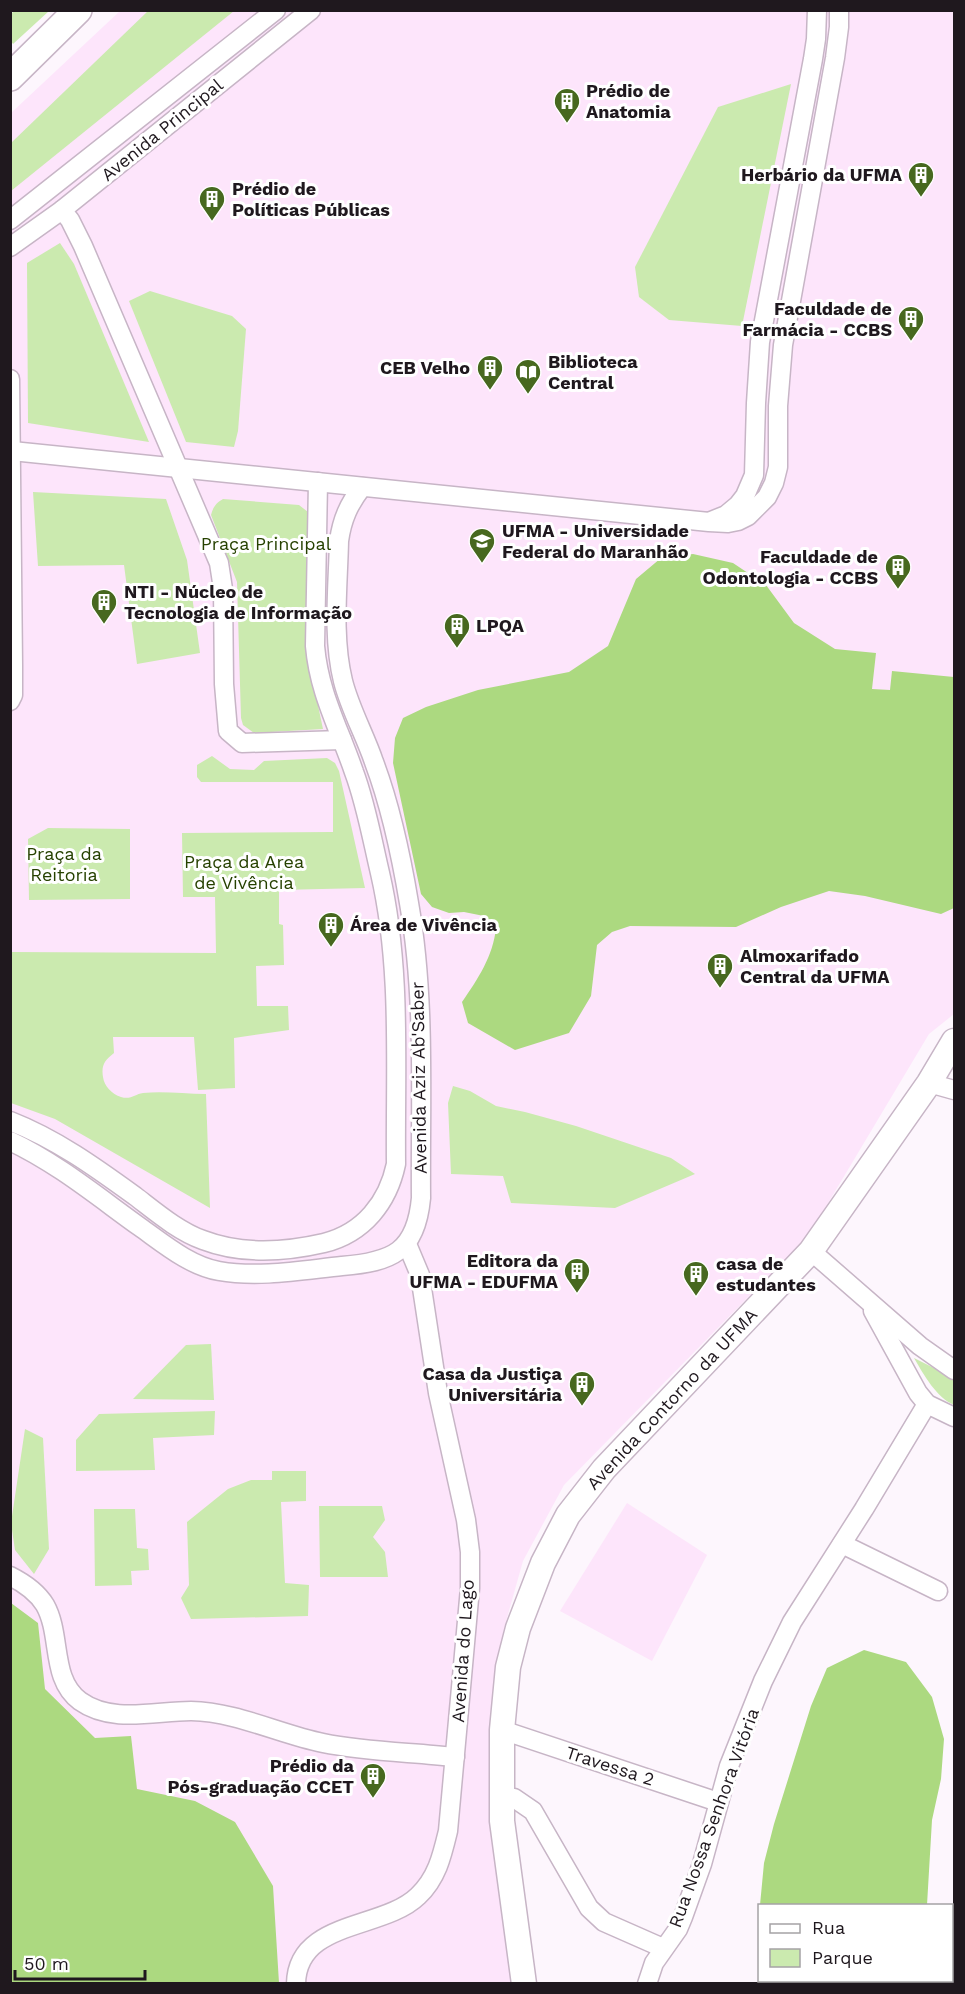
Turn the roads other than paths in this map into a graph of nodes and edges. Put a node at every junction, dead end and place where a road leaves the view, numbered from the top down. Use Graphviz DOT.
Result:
graph roads {
  1 [pos="78,10"];
  2 [pos="276,10"];
  3 [pos="311,10"];
  4 [pos="817,10"];
  5 [pos="839,10"];
  6 [pos="10,77"];
  7 [pos="62,210"];
  8 [pos="10,220"];
  9 [pos="10,247"];
  10 [pos="10,379"];
  11 [pos="12,451"];
  12 [pos="177,468"];
  13 [pos="318,482"];
  14 [pos="362,487"];
  15 [pos="709,522"];
  16 [pos="347,695"];
  17 [pos="325,698"];
  18 [pos="10,701"];
  19 [pos="342,740"];
  20 [pos="954,1041"];
  21 [pos="929,1083"];
  22 [pos="954,1090"];
  23 [pos="10,1121"];
  24 [pos="10,1141"];
  25 [pos="407,1244"];
  26 [pos="811,1251"];
  27 [pos="868,1301"];
  28 [pos="954,1370"];
  29 [pos="927,1404"];
  30 [pos="954,1417"];
  31 [pos="842,1544"];
  32 [pos="10,1576"];
  33 [pos="938,1591"];
  34 [pos="502,1730"];
  35 [pos="455,1756"];
  36 [pos="501,1797"];
  37 [pos="718,1802"];
  38 [pos="663,1948"];
  39 [pos="296,1983"];
  40 [pos="524,1983"];
  41 [pos="647,1983"];
  1 -- 6 [label="highway"];
  2 -- 8 [label="street, Avenida Principal"];
  3 -- 7 [label="street, Avenida Principal"];
  4 -- 15 [label="street"];
  5 -- 15 [label="street"];
  7 -- 9 [label="street, Avenida Principal"];
  7 -- 12 [label="street"];
  10 -- 11 [label="street"];
  11 -- 12 [label="street"];
  11 -- 18 [label="street"];
  12 -- 13 [label="street"];
  12 -- 19 [label="street"];
  13 -- 14 [label="street"];
  13 -- 17 [label="street, Avenida Aziz Ab'Saber"];
  14 -- 15 [label="street"];
  14 -- 16 [label="street, Avenida Aziz Ab'Saber"];
  16 -- 17 [label="street"];
  16 -- 25 [label="street, Avenida Aziz Ab'Saber"];
  17 -- 19 [label="street, Avenida Aziz Ab'Saber"];
  19 -- 23 [label="street, Avenida Aziz Ab'Saber"];
  20 -- 21 [label="main road, Avenida Contorno da UFMA"];
  21 -- 22 [label="street"];
  21 -- 26 [label="main road, Avenida Contorno da UFMA"];
  24 -- 25 [label="street"];
  25 -- 35 [label="street, Avenida do Lago"];
  26 -- 27 [label="street"];
  26 -- 34 [label="main road, Avenida Contorno da UFMA"];
  27 -- 28 [label="street"];
  27 -- 29 [label="street"];
  29 -- 30 [label="street"];
  29 -- 31 [label="street, Rua Nossa Senhora Vitória"];
  31 -- 33 [label="street"];
  31 -- 37 [label="street, Rua Nossa Senhora Vitória"];
  32 -- 35 [label="street"];
  34 -- 36 [label="main road, Avenida Contorno da UFMA"];
  34 -- 37 [label="street, Travessa 2"];
  35 -- 39 [label="street, Avenida do Lago"];
  36 -- 38 [label="street"];
  36 -- 40 [label="main road, Avenida Contorno da UFMA"];
  37 -- 38 [label="street, Rua Nossa Senhora Vitória"];
  38 -- 41 [label="street, Rua Nossa Senhora Vitória"];
}
